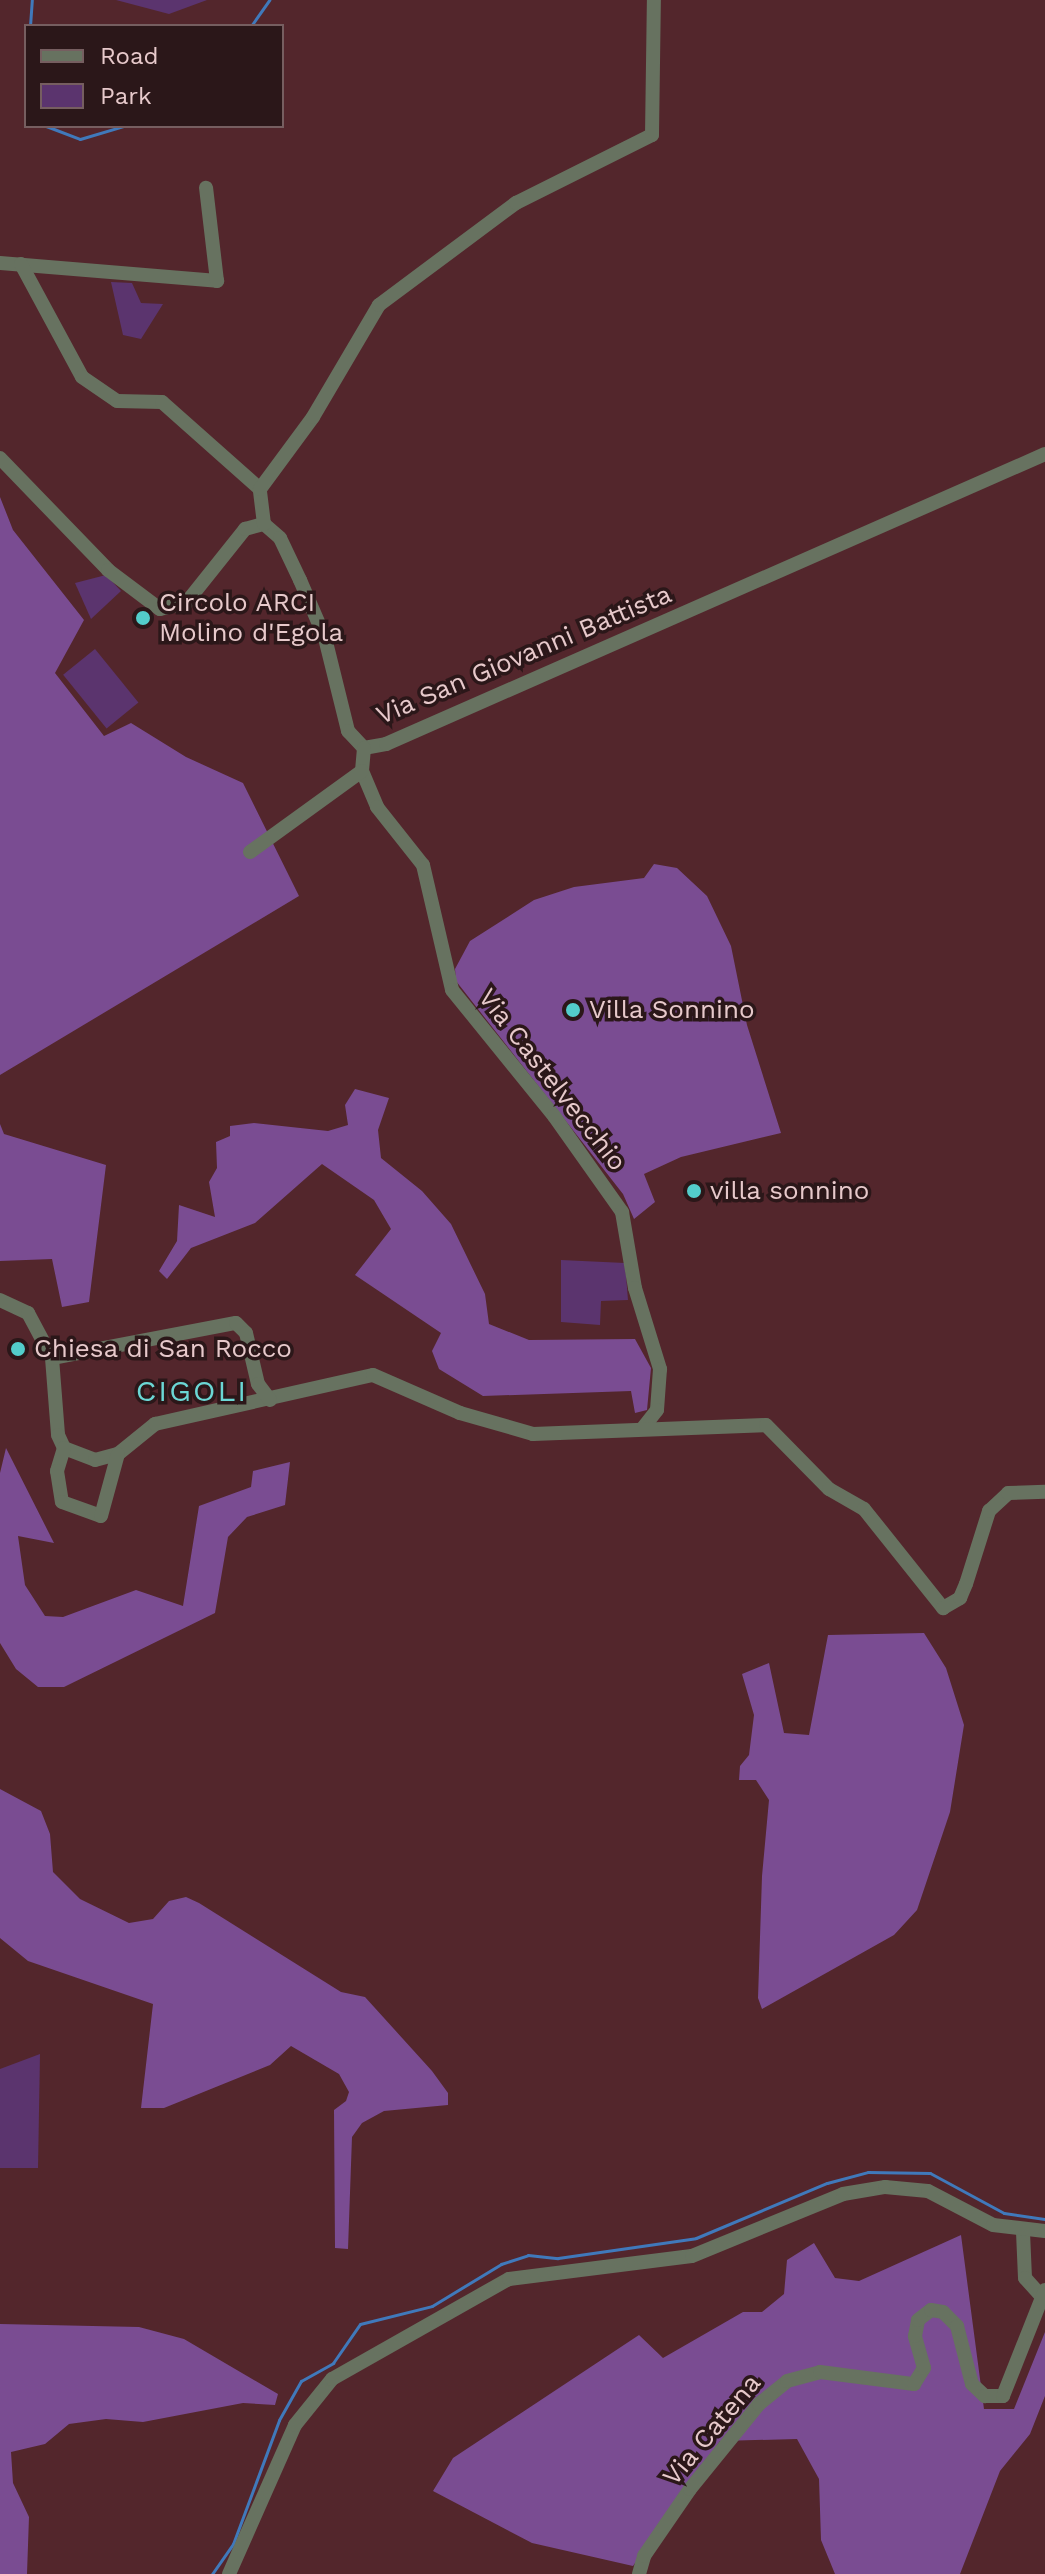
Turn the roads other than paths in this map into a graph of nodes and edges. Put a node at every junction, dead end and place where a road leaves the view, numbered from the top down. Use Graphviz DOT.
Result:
graph roads {
  1 [pos="654,0"];
  2 [pos="206,188"];
  3 [pos="0,263"];
  4 [pos="21,264"];
  5 [pos="1045,454"];
  6 [pos="0,458"];
  7 [pos="260,489"];
  8 [pos="264,524"];
  9 [pos="364,748"];
  10 [pos="362,771"];
  11 [pos="250,852"];
  12 [pos="0,1300"];
  13 [pos="52,1358"];
  14 [pos="270,1400"];
  15 [pos="642,1429"];
  16 [pos="64,1448"];
  17 [pos="118,1454"];
  18 [pos="1045,1492"];
  19 [pos="1045,2231"];
  20 [pos="1023,2232"];
  21 [pos="1044,2294"];
  22 [pos="229,2574"];
  23 [pos="639,2574"];
  1 -- 7 [label="street"];
  2 -- 4 [label="street"];
  3 -- 4 [label="street"];
  4 -- 7 [label="street"];
  5 -- 9 [label="street, Via San Giovanni Battista"];
  6 -- 8 [label="street"];
  7 -- 8 [label="street"];
  8 -- 9 [label="street, Via San Giovanni Battista"];
  9 -- 10 [label="street, Via Castelvecchio"];
  10 -- 11 [label="street"];
  10 -- 15 [label="street, Via Castelvecchio"];
  12 -- 13 [label="street"];
  13 -- 14 [label="street"];
  13 -- 16 [label="street"];
  14 -- 15 [label="street"];
  14 -- 17 [label="street"];
  15 -- 18 [label="street"];
  16 -- 17 [label="street"];
  16 -- 17 [label="street"];
  19 -- 20 [label="street"];
  20 -- 21 [label="street"];
  20 -- 22 [label="street"];
  21 -- 23 [label="street, Via Catena"];
}
